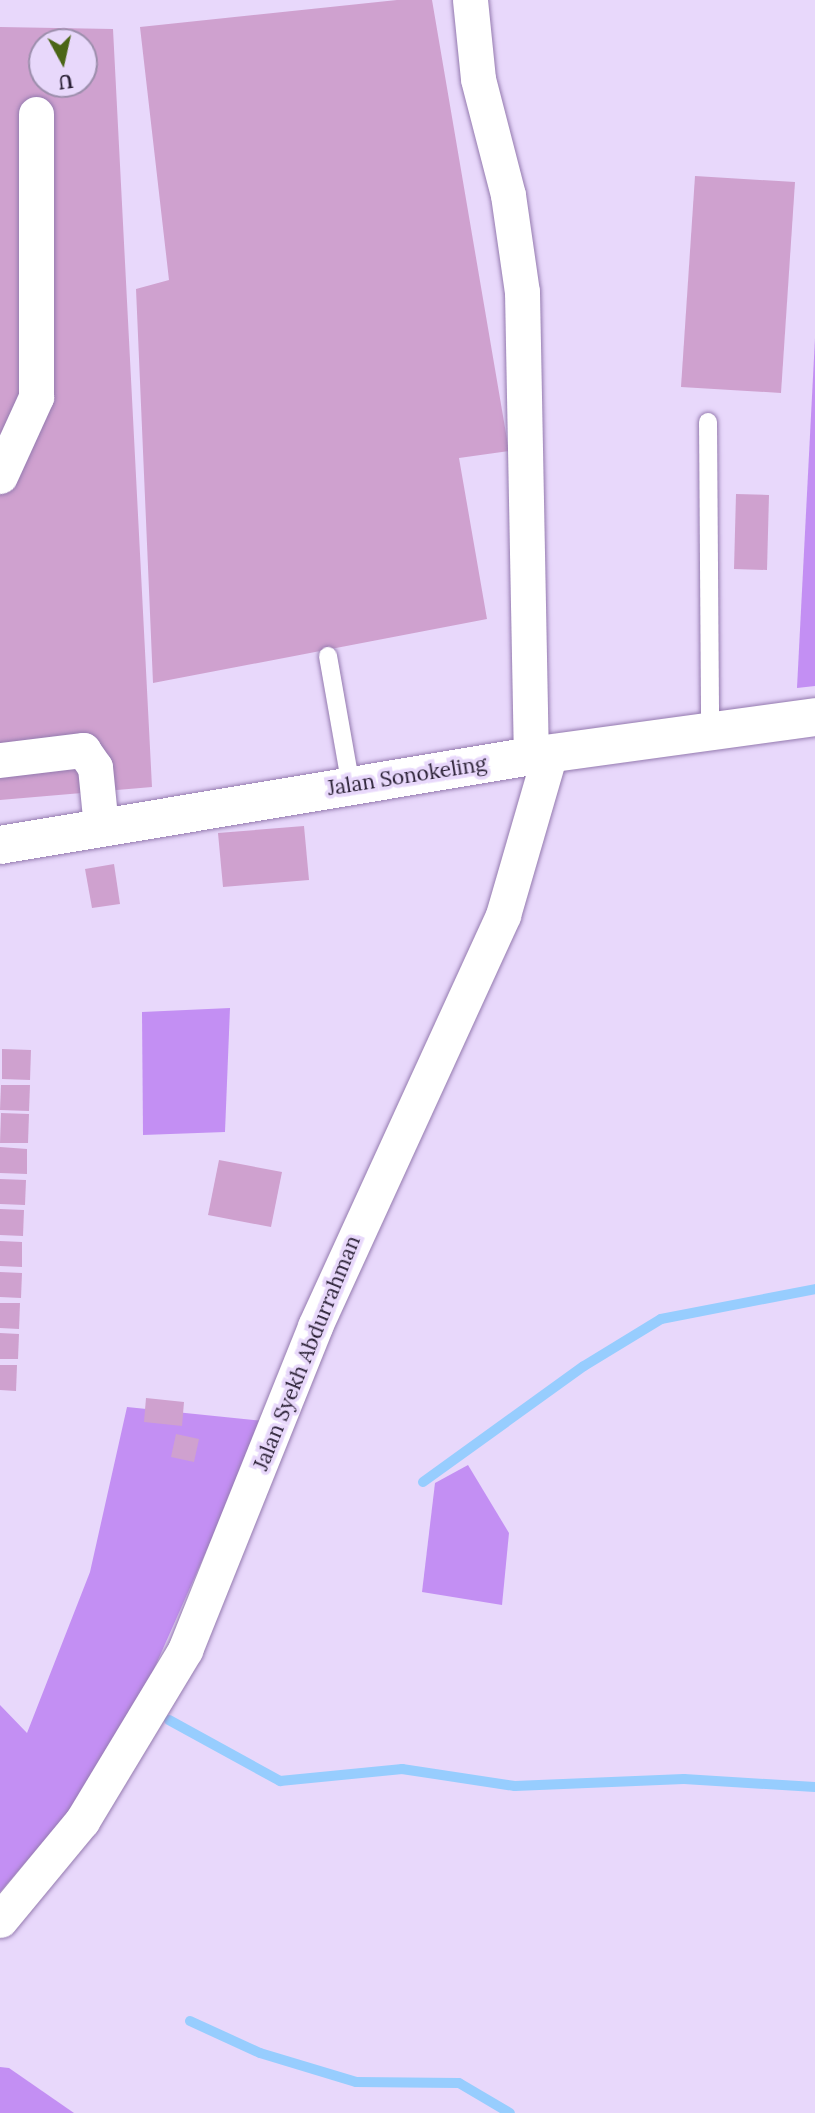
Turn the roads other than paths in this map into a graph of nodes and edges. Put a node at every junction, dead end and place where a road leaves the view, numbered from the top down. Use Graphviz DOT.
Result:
graph roads {
  1 [pos="470,0"];
  2 [pos="36,114"];
  3 [pos="708,422"];
  4 [pos="0,475"];
  5 [pos="328,656"];
  6 [pos="815,717"];
  7 [pos="710,733"];
  8 [pos="541,754"];
  9 [pos="0,760"];
  10 [pos="351,786"];
  11 [pos="101,827"];
  12 [pos="0,845"];
  13 [pos="0,1920"];
  1 -- 8 [label="street, Jalan Syekh Abdurrahman"];
  2 -- 4 [label="street"];
  3 -- 7 [label="lane"];
  5 -- 10 [label="lane"];
  6 -- 7 [label="street, Jalan Sonokeling"];
  7 -- 8 [label="street, Jalan Sonokeling"];
  8 -- 10 [label="street, Jalan Sonokeling"];
  8 -- 13 [label="street, Jalan Syekh Abdurrahman"];
  9 -- 11 [label="street"];
  10 -- 11 [label="street, Jalan Sonokeling"];
  11 -- 12 [label="street, Jalan Sonokeling"];
}
